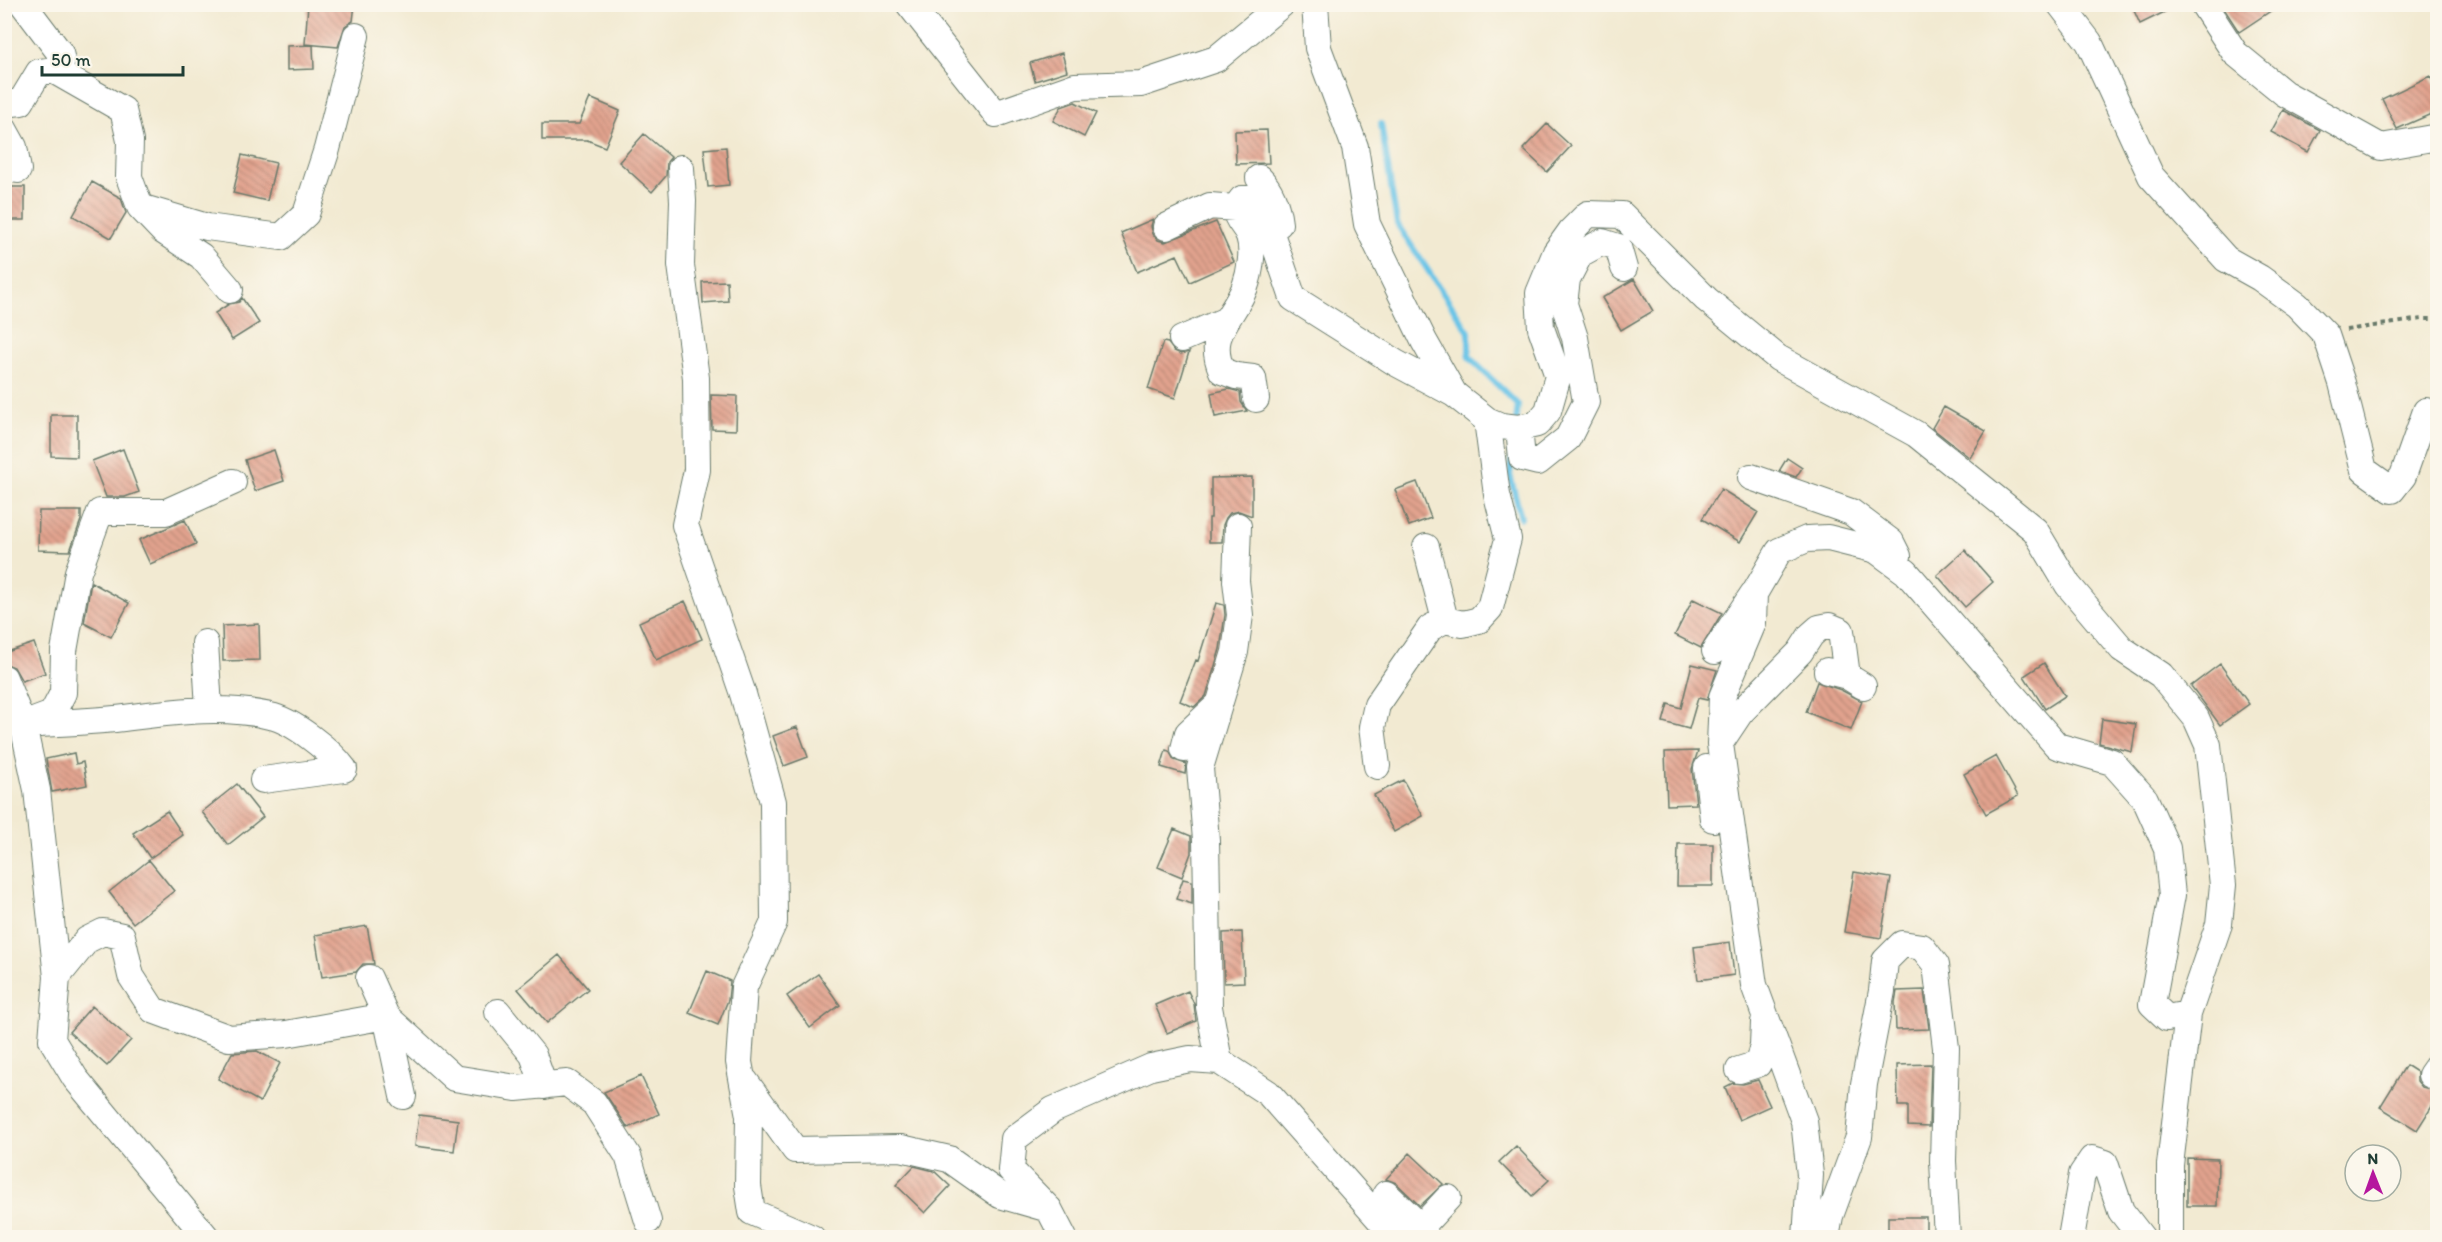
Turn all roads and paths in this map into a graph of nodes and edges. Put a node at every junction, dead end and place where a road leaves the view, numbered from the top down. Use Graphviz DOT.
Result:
graph roads {
  1 [pos="23,4"];
  2 [pos="909,4"];
  3 [pos="1282,4"];
  4 [pos="1315,4"];
  5 [pos="2060,4"];
  6 [pos="2203,4"];
  7 [pos="356,36"];
  8 [pos="53,70"];
  9 [pos="4,104"];
  10 [pos="4,129"];
  11 [pos="2438,137"];
  12 [pos="681,168"];
  13 [pos="18,170"];
  14 [pos="1259,178"];
  15 [pos="140,207"];
  16 [pos="1235,208"];
  17 [pos="1166,227"];
  18 [pos="1624,268"];
  19 [pos="1284,269"];
  20 [pos="230,290"];
  21 [pos="2438,318"];
  22 [pos="1224,321"];
  23 [pos="2326,335"];
  24 [pos="1182,339"];
  25 [pos="1454,394"];
  26 [pos="1256,399"];
  27 [pos="2426,411"];
  28 [pos="1487,420"];
  29 [pos="1519,428"];
  30 [pos="1751,477"];
  31 [pos="233,482"];
  32 [pos="1238,526"];
  33 [pos="1426,547"];
  34 [pos="1906,572"];
  35 [pos="1754,594"];
  36 [pos="1445,620"];
  37 [pos="205,642"];
  38 [pos="1715,651"];
  39 [pos="4,678"];
  40 [pos="1846,678"];
  41 [pos="1722,697"];
  42 [pos="1219,704"];
  43 [pos="209,708"];
  44 [pos="23,725"];
  45 [pos="1720,744"];
  46 [pos="1184,749"];
  47 [pos="1377,766"];
  48 [pos="263,780"];
  49 [pos="1723,823"];
  50 [pos="1723,868"];
  51 [pos="57,977"];
  52 [pos="369,978"];
  53 [pos="498,1012"];
  54 [pos="1764,1014"];
  55 [pos="2188,1014"];
  56 [pos="386,1016"];
  57 [pos="1219,1061"];
  58 [pos="1739,1071"];
  59 [pos="742,1078"];
  60 [pos="544,1086"];
  61 [pos="404,1096"];
  62 [pos="1386,1194"];
  63 [pos="1448,1198"];
  64 [pos="1049,1209"];
  65 [pos="648,1221"];
  66 [pos="1424,1232"];
  67 [pos="1810,1236"];
  68 [pos="207,1238"];
  69 [pos="812,1238"];
  70 [pos="1064,1238"];
  71 [pos="1396,1238"];
  72 [pos="1947,1238"];
  73 [pos="2071,1238"];
  74 [pos="2142,1238"];
  75 [pos="2170,1238"];
  1 -- 8 [label="street"];
  2 -- 3 [label="street"];
  4 -- 25 [label="street"];
  5 -- 23 [label="street"];
  6 -- 11 [label="street"];
  7 -- 15 [label="street"];
  8 -- 9 [label="street"];
  8 -- 15 [label="street"];
  10 -- 13 [label="street"];
  12 -- 59 [label="street"];
  14 -- 19 [label="street"];
  15 -- 20 [label="street"];
  16 -- 17 [label="street"];
  16 -- 19 [label="street"];
  16 -- 22 [label="street"];
  18 -- 29 [label="street"];
  19 -- 25 [label="street"];
  21 -- 23 [label="path"];
  22 -- 24 [label="street"];
  22 -- 26 [label="street"];
  23 -- 27 [label="street"];
  25 -- 28 [label="street"];
  28 -- 29 [label="street"];
  28 -- 36 [label="street"];
  29 -- 55 [label="street"];
  30 -- 34 [label="street"];
  31 -- 44 [label="street"];
  32 -- 42 [label="street"];
  33 -- 36 [label="street"];
  34 -- 35 [label="street"];
  34 -- 55 [label="street"];
  35 -- 38 [label="street"];
  35 -- 41 [label="street"];
  36 -- 47 [label="street"];
  37 -- 43 [label="street"];
  39 -- 44 [label="street"];
  40 -- 45 [label="street"];
  41 -- 45 [label="street"];
  41 -- 49 [label="street"];
  42 -- 46 [label="street"];
  42 -- 57 [label="street"];
  43 -- 44 [label="street"];
  43 -- 48 [label="street"];
  44 -- 51 [label="street"];
  45 -- 49 [label="street"];
  49 -- 50 [label="street"];
  49 -- 54 [label="street"];
  51 -- 56 [label="street"];
  51 -- 68 [label="street"];
  52 -- 56 [label="street"];
  53 -- 60 [label="street"];
  54 -- 58 [label="street"];
  54 -- 67 [label="street"];
  55 -- 75 [label="street"];
  56 -- 60 [label="street"];
  56 -- 61 [label="street"];
  57 -- 64 [label="street"];
  57 -- 71 [label="street"];
  59 -- 64 [label="street"];
  59 -- 69 [label="street"];
  60 -- 65 [label="street"];
  62 -- 66 [label="street"];
  63 -- 66 [label="street"];
  64 -- 70 [label="street"];
  67 -- 72 [label="street"];
  73 -- 74 [label="street"];
}
